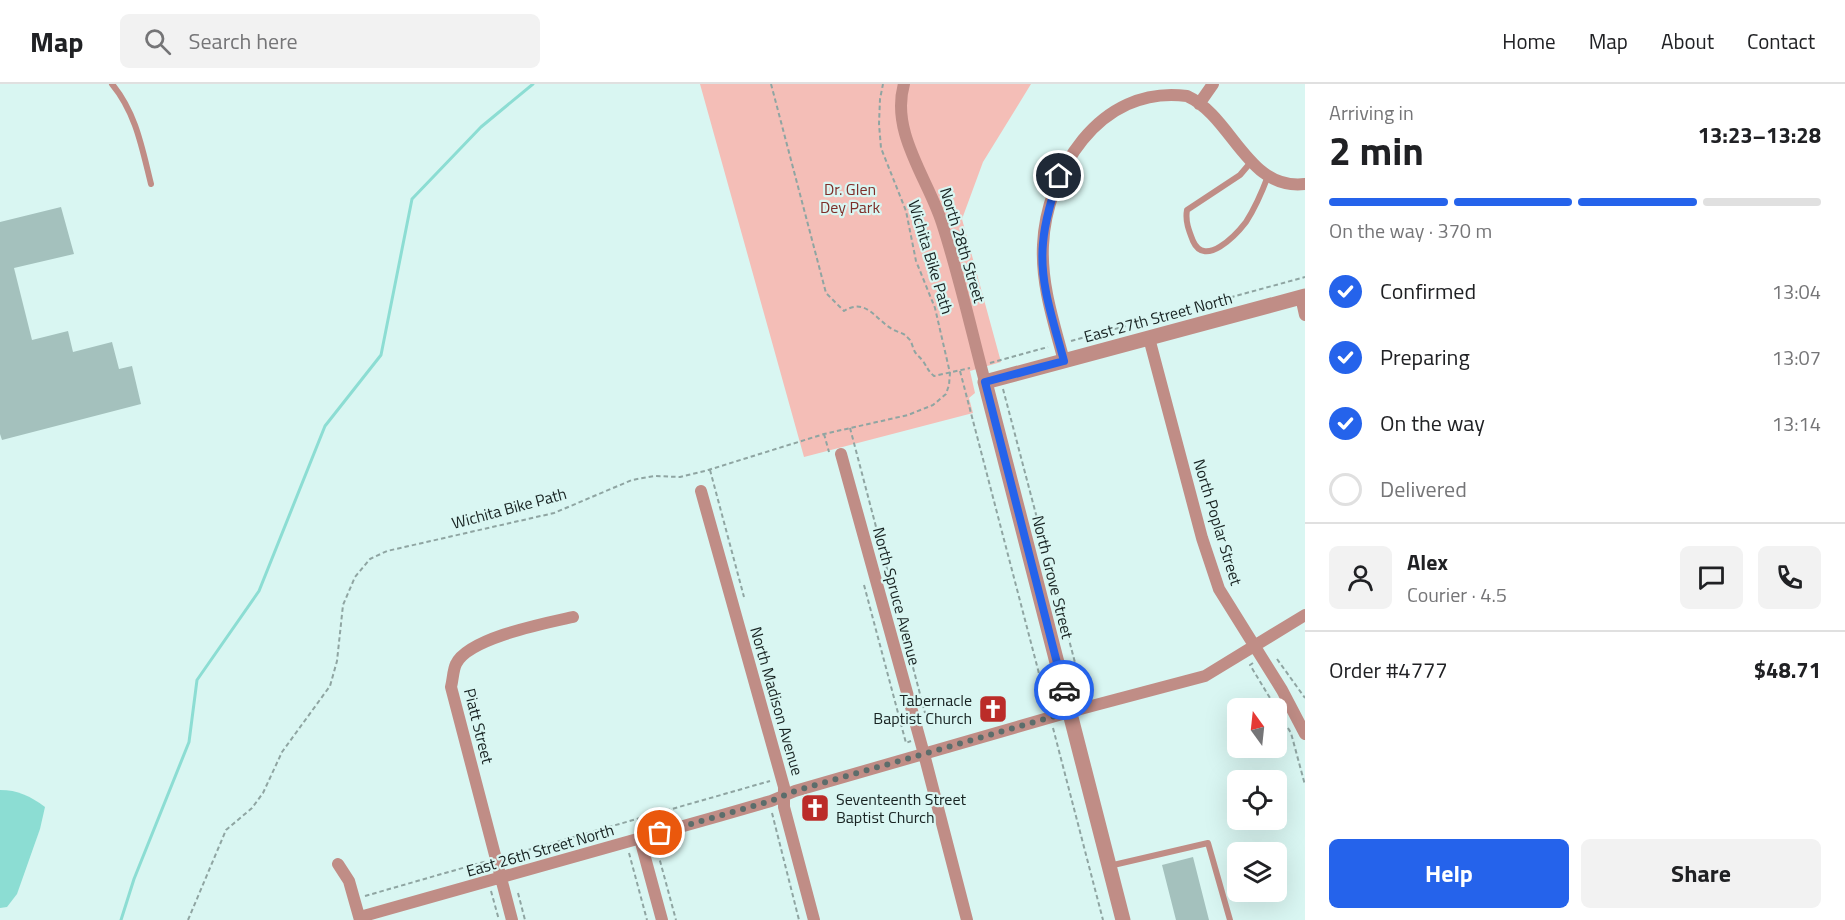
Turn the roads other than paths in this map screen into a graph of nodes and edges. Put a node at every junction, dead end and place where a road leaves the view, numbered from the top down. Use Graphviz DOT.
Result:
graph roads {
  1 [pos="112,84"];
  2 [pos="904,84"];
  3 [pos="1213,84"];
  4 [pos="1118,96"];
  5 [pos="1106,103"];
  6 [pos="1199,104"];
  7 [pos="1251,162"];
  8 [pos="1268,176"];
  9 [pos="151,184"];
  10 [pos="1305,184"];
  11 [pos="1303,297"];
  12 [pos="1305,315"];
  13 [pos="1149,338"];
  14 [pos="1064,361"];
  15 [pos="985,382"];
  16 [pos="841,454"];
  17 [pos="701,491"];
  18 [pos="1305,615"];
  19 [pos="573,616"];
  20 [pos="1254,646"];
  21 [pos="1067,705"];
  22 [pos="1305,734"];
  23 [pos="924,754"];
  24 [pos="784,795"];
  25 [pos="640,839"];
  26 [pos="338,864"];
  27 [pos="1109,866"];
  28 [pos="501,878"];
  29 [pos="360,918"];
  30 [pos="512,920"];
  31 [pos="662,920"];
  32 [pos="814,920"];
  33 [pos="967,920"];
  34 [pos="1123,920"];
  35 [pos="1230,920"];
  1 -- 9 [label="lane"];
  2 -- 15 [label="street, North 28th Street"];
  3 -- 6 [label="street"];
  4 -- 6 [label="street"];
  5 -- 14 [label="street"];
  6 -- 7 [label="street"];
  7 -- 8 [label="street"];
  7 -- 8 [label="lane"];
  8 -- 10 [label="street"];
  11 -- 12 [label="street"];
  11 -- 13 [label="street, East 27th Street North"];
  13 -- 14 [label="street, East 27th Street North"];
  13 -- 20 [label="street, North Poplar Street"];
  14 -- 15 [label="street, East 27th Street North"];
  15 -- 21 [label="street, North Grove Street"];
  16 -- 23 [label="street, North Spruce Avenue"];
  17 -- 24 [label="street, North Madison Avenue"];
  18 -- 20 [label="street, East 26th Street North"];
  19 -- 28 [label="street, Piatt Street"];
  20 -- 21 [label="street, East 26th Street North"];
  20 -- 22 [label="street, North Poplar Street"];
  21 -- 23 [label="street, East 26th Street North"];
  21 -- 27 [label="street, North Grove Street"];
  23 -- 24 [label="street, East 26th Street North"];
  23 -- 33 [label="street, North Spruce Avenue"];
  24 -- 25 [label="street, East 26th Street North"];
  24 -- 32 [label="street, North Madison Avenue"];
  25 -- 28 [label="street, East 26th Street North"];
  25 -- 31 [label="street"];
  26 -- 29 [label="street"];
  27 -- 34 [label="street, North Grove Street"];
  27 -- 35 [label="lane"];
  28 -- 29 [label="street, East 26th Street North"];
  28 -- 30 [label="street, Piatt Street"];
}
